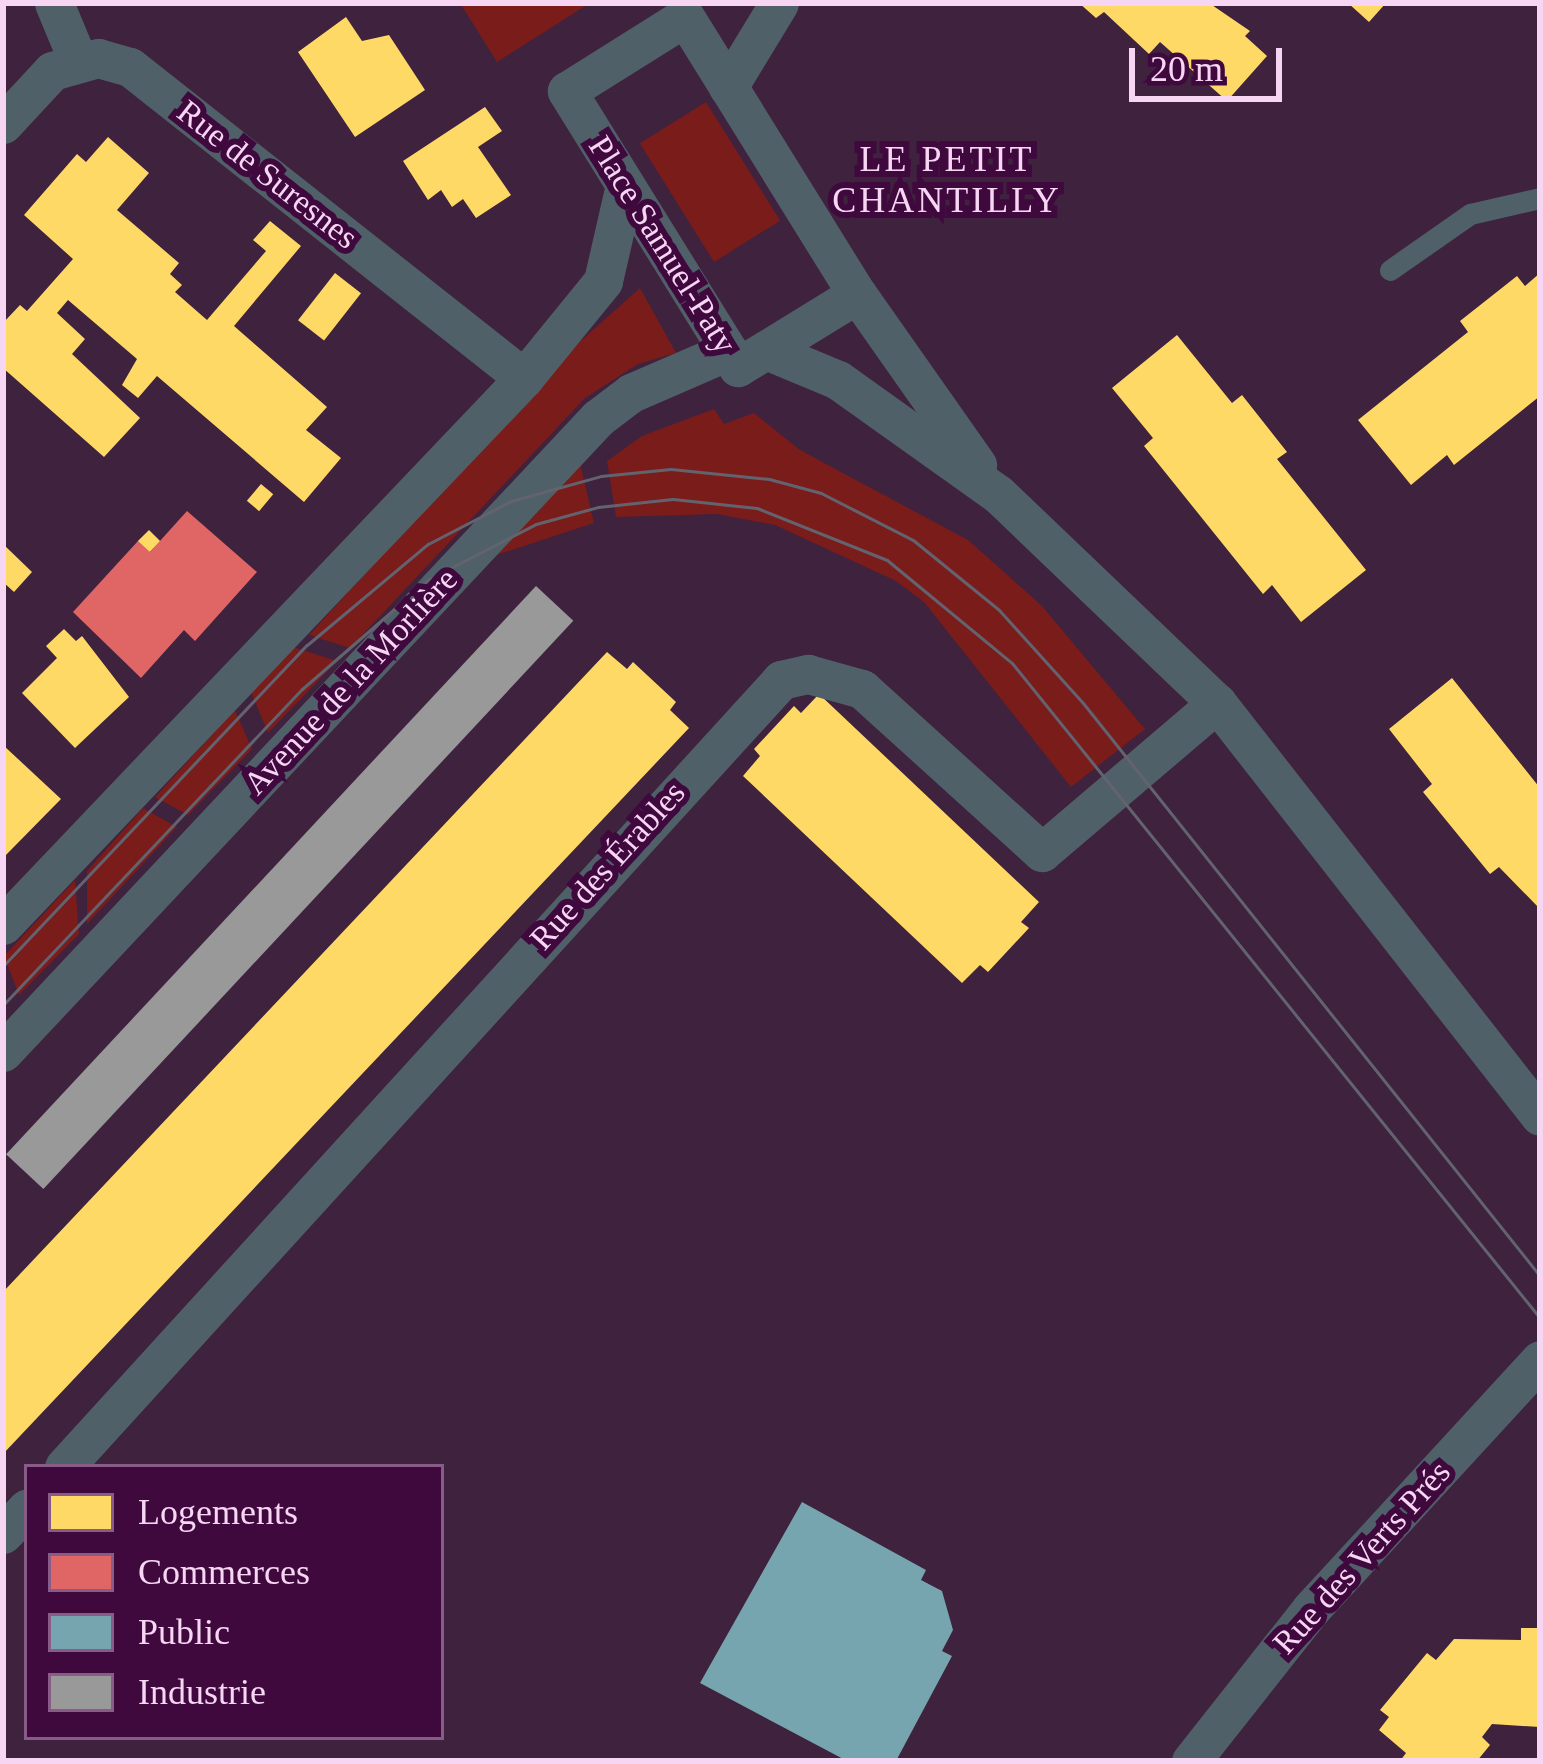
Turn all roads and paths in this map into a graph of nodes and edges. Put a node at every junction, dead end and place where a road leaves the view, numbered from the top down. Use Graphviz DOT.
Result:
graph roads {
  1 [pos="54,3"];
  2 [pos="779,3"];
  3 [pos="78,61"];
  4 [pos="728,87"];
  5 [pos="3,124"];
  6 [pos="625,185"];
  7 [pos="1540,198"];
  8 [pos="1390,270"];
  9 [pos="856,294"];
  10 [pos="747,351"];
  11 [pos="524,378"];
  12 [pos="998,494"];
  13 [pos="1217,703"];
  14 [pos="3,925"];
  15 [pos="3,1052"];
  16 [pos="1540,1116"];
  17 [pos="1540,1360"];
  18 [pos="67,1464"];
  19 [pos="24,1511"];
  20 [pos="3,1534"];
  21 [pos="1191,1761"];
  1 -- 3 [label="street"];
  2 -- 4 [label="street"];
  3 -- 5 [label="street"];
  3 -- 11 [label="street, Rue de Suresnes"];
  4 -- 6 [label="street, Place Samuel-Paty"];
  4 -- 9 [label="street, Place Samuel-Paty"];
  6 -- 10 [label="street, Place Samuel-Paty"];
  6 -- 11 [label="street"];
  7 -- 8 [label="lane"];
  9 -- 10 [label="street, Place Samuel-Paty"];
  9 -- 12 [label="street"];
  10 -- 12 [label="street"];
  10 -- 15 [label="street, Avenue de la Morlière"];
  11 -- 14 [label="street"];
  12 -- 13 [label="street"];
  13 -- 16 [label="street"];
  13 -- 18 [label="street, Rue des Érables"];
  17 -- 21 [label="street, Rue des Verts Prés"];
  19 -- 20 [label="street"];
}
